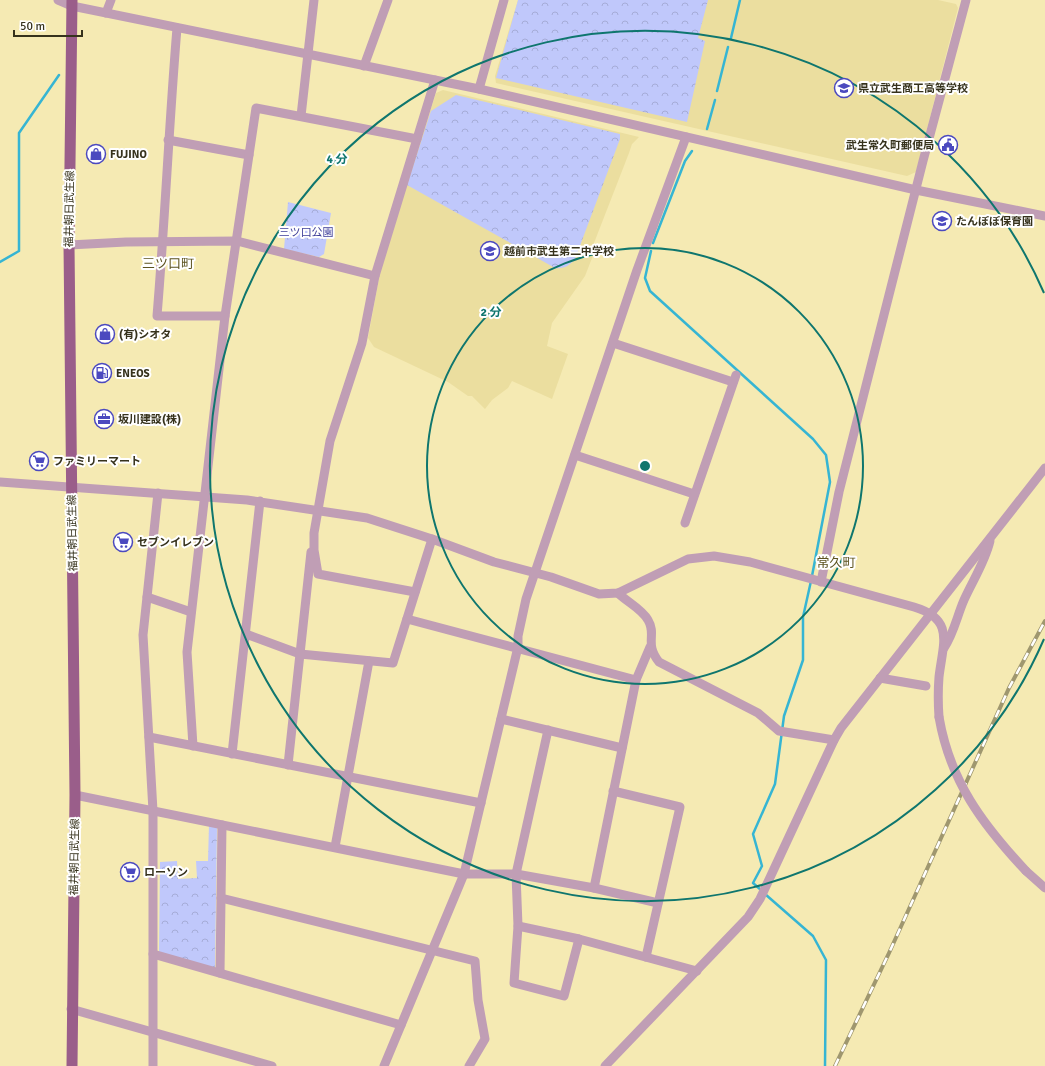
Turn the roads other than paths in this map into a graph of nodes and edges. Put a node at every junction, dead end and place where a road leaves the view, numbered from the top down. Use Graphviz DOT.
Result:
graph roads {
  1 [pos="58,0"];
  2 [pos="111,0"];
  3 [pos="314,0"];
  4 [pos="388,0"];
  5 [pos="504,0"];
  6 [pos="956,0"];
  7 [pos="966,1"];
  8 [pos="72,3"];
  9 [pos="106,13"];
  10 [pos="177,28"];
  11 [pos="308,55"];
  12 [pos="364,66"];
  13 [pos="435,80"];
  14 [pos="479,89"];
  15 [pos="301,116"];
  16 [pos="686,136"];
  17 [pos="417,138"];
  18 [pos="168,140"];
  19 [pos="249,155"];
  20 [pos="916,190"];
  21 [pos="1045,216"];
  22 [pos="238,241"];
  23 [pos="163,242"];
  24 [pos="69,245"];
  25 [pos="375,276"];
  26 [pos="225,316"];
  27 [pos="613,343"];
  28 [pos="575,455"];
  29 [pos="1045,468"];
  30 [pos="0,482"];
  31 [pos="72,488"];
  32 [pos="158,493"];
  33 [pos="694,494"];
  34 [pos="204,497"];
  35 [pos="260,501"];
  36 [pos="317,510"];
  37 [pos="685,523"];
  38 [pos="992,536"];
  39 [pos="432,539"];
  40 [pos="314,541"];
  41 [pos="535,573"];
  42 [pos="819,582"];
  43 [pos="415,592"];
  44 [pos="618,593"];
  45 [pos="147,597"];
  46 [pos="191,612"];
  47 [pos="931,614"];
  48 [pos="407,619"];
  49 [pos="246,634"];
  50 [pos="518,647"];
  51 [pos="650,647"];
  52 [pos="944,648"];
  53 [pos="300,654"];
  54 [pos="369,661"];
  55 [pos="880,678"];
  56 [pos="636,680"];
  57 [pos="926,686"];
  58 [pos="501,719"];
  59 [pos="548,730"];
  60 [pos="149,737"];
  61 [pos="834,740"];
  62 [pos="193,746"];
  63 [pos="622,748"];
  64 [pos="232,754"];
  65 [pos="288,765"];
  66 [pos="347,777"];
  67 [pos="613,792"];
  68 [pos="75,795"];
  69 [pos="481,803"];
  70 [pos="153,811"];
  71 [pos="222,825"];
  72 [pos="335,847"];
  73 [pos="464,874"];
  74 [pos="516,874"];
  75 [pos="594,888"];
  76 [pos="1045,888"];
  77 [pos="221,898"];
  78 [pos="658,903"];
  79 [pos="518,926"];
  80 [pos="579,939"];
  81 [pos="432,950"];
  82 [pos="153,954"];
  83 [pos="646,957"];
  84 [pos="697,971"];
  85 [pos="220,973"];
  86 [pos="71,1009"];
  87 [pos="401,1025"];
  88 [pos="152,1031"];
  89 [pos="72,1066"];
  90 [pos="153,1066"];
  91 [pos="272,1066"];
  92 [pos="384,1066"];
  93 [pos="469,1066"];
  94 [pos="605,1066"];
  1 -- 8 [label="street"];
  2 -- 9 [label="street"];
  3 -- 11 [label="street"];
  4 -- 12 [label="street"];
  5 -- 14 [label="street"];
  6 -- 7 [label="street"];
  7 -- 20 [label="street"];
  8 -- 9 [label="street"];
  8 -- 24 [label="main road, 福井朝日武生線"];
  9 -- 10 [label="street"];
  10 -- 11 [label="street"];
  10 -- 18 [label="street"];
  11 -- 12 [label="street"];
  11 -- 15 [label="street"];
  12 -- 13 [label="street"];
  13 -- 14 [label="street"];
  13 -- 17 [label="street"];
  14 -- 16 [label="street"];
  15 -- 17 [label="street"];
  15 -- 19 [label="street"];
  16 -- 20 [label="street"];
  16 -- 27 [label="street"];
  17 -- 25 [label="street"];
  18 -- 19 [label="street"];
  18 -- 23 [label="street"];
  19 -- 22 [label="street"];
  20 -- 21 [label="street"];
  20 -- 42 [label="street"];
  22 -- 23 [label="street"];
  22 -- 25 [label="street"];
  22 -- 26 [label="street"];
  23 -- 24 [label="street"];
  23 -- 26 [label="street"];
  24 -- 31 [label="main road, 福井朝日武生線"];
  25 -- 36 [label="street"];
  26 -- 34 [label="street"];
  27 -- 28 [label="street"];
  27 -- 33 [label="street"];
  28 -- 33 [label="street"];
  28 -- 41 [label="street"];
  29 -- 38 [label="street"];
  30 -- 31 [label="street"];
  31 -- 32 [label="street"];
  31 -- 68 [label="main road, 福井朝日武生線"];
  32 -- 34 [label="street"];
  32 -- 45 [label="street"];
  33 -- 37 [label="street"];
  34 -- 35 [label="street"];
  34 -- 46 [label="street"];
  35 -- 36 [label="street"];
  35 -- 49 [label="street"];
  36 -- 39 [label="street"];
  36 -- 40 [label="street"];
  38 -- 47 [label="street"];
  38 -- 52 [label="street"];
  39 -- 41 [label="street"];
  39 -- 43 [label="street"];
  40 -- 43 [label="street"];
  40 -- 53 [label="street"];
  41 -- 44 [label="street"];
  41 -- 50 [label="street"];
  42 -- 44 [label="street"];
  42 -- 47 [label="street"];
  43 -- 48 [label="street"];
  44 -- 51 [label="street"];
  45 -- 46 [label="street"];
  45 -- 60 [label="street"];
  46 -- 62 [label="street"];
  47 -- 52 [label="street"];
  47 -- 55 [label="street"];
  48 -- 50 [label="street"];
  48 -- 54 [label="street"];
  49 -- 53 [label="street"];
  49 -- 64 [label="street"];
  50 -- 56 [label="street"];
  50 -- 58 [label="street"];
  51 -- 56 [label="street"];
  51 -- 61 [label="street"];
  52 -- 76 [label="street, bridge"];
  53 -- 54 [label="street"];
  53 -- 65 [label="street"];
  54 -- 66 [label="street"];
  55 -- 57 [label="street"];
  55 -- 61 [label="street"];
  56 -- 63 [label="street"];
  58 -- 59 [label="street"];
  58 -- 69 [label="street"];
  59 -- 63 [label="street"];
  59 -- 74 [label="street"];
  60 -- 62 [label="street"];
  60 -- 70 [label="street"];
  61 -- 84 [label="street"];
  62 -- 64 [label="street"];
  63 -- 67 [label="street"];
  64 -- 65 [label="street"];
  65 -- 66 [label="street"];
  66 -- 69 [label="street"];
  66 -- 72 [label="street"];
  67 -- 75 [label="street"];
  67 -- 78 [label="street"];
  68 -- 70 [label="street"];
  68 -- 86 [label="main road, 福井朝日武生線"];
  69 -- 73 [label="street"];
  70 -- 71 [label="street"];
  70 -- 82 [label="street"];
  71 -- 72 [label="street"];
  71 -- 77 [label="street"];
  72 -- 73 [label="street"];
  73 -- 74 [label="street"];
  73 -- 81 [label="street"];
  74 -- 75 [label="street"];
  74 -- 79 [label="street"];
  75 -- 78 [label="street"];
  77 -- 81 [label="street"];
  77 -- 85 [label="street"];
  78 -- 83 [label="street"];
  79 -- 80 [label="street"];
  79 -- 80 [label="street"];
  80 -- 83 [label="street"];
  81 -- 87 [label="street"];
  81 -- 93 [label="street"];
  82 -- 85 [label="street"];
  82 -- 88 [label="street"];
  83 -- 84 [label="street"];
  84 -- 94 [label="street"];
  85 -- 87 [label="street"];
  86 -- 88 [label="street"];
  86 -- 89 [label="main road, 福井朝日武生線"];
  87 -- 92 [label="street"];
  88 -- 90 [label="street"];
  88 -- 91 [label="street"];
}
